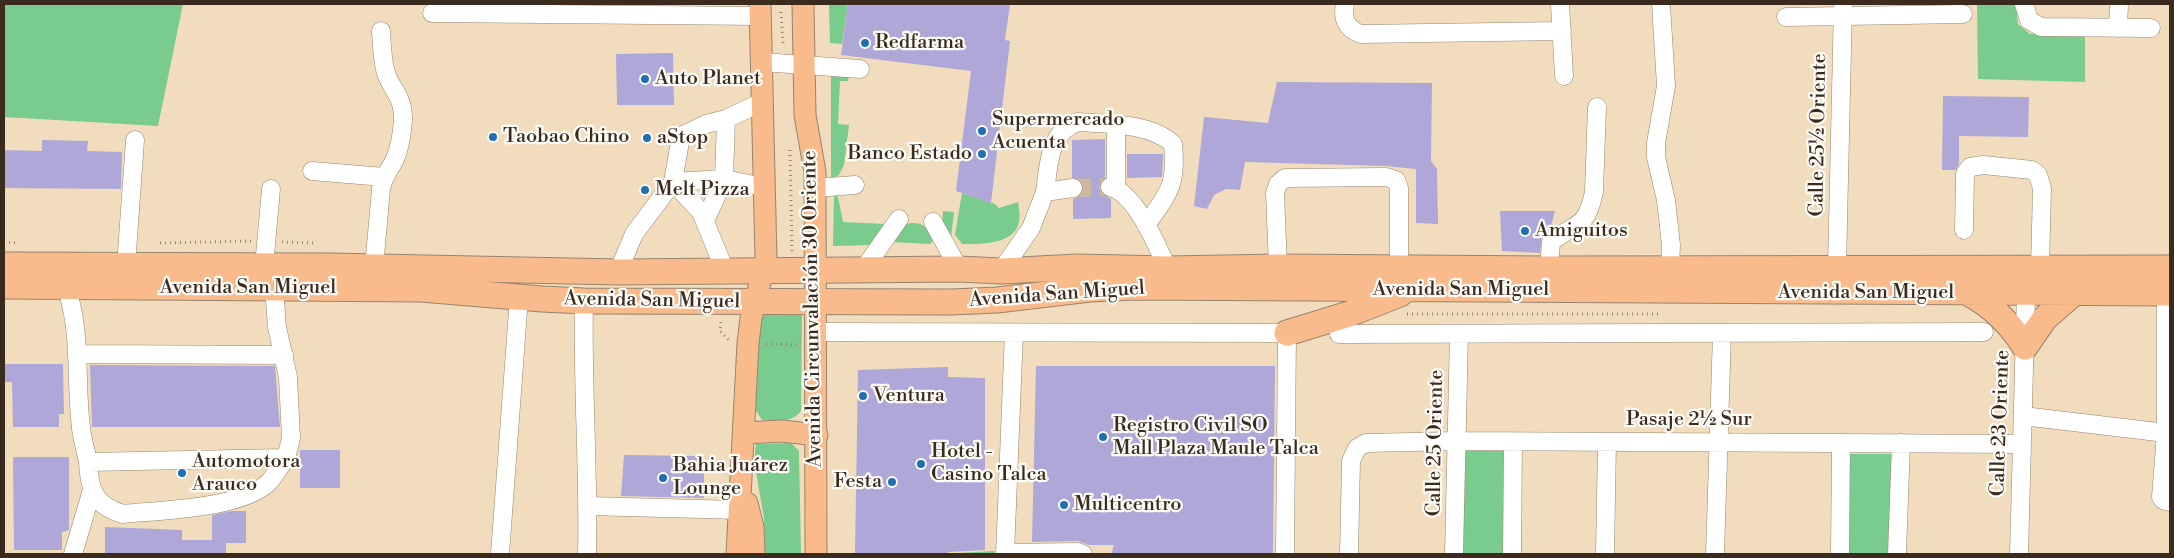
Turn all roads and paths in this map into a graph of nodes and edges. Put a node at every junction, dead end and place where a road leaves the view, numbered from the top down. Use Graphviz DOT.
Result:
graph roads {
  1 [pos="803,4"];
  2 [pos="1345,4"];
  3 [pos="1560,4"];
  4 [pos="1661,4"];
  5 [pos="2119,4"];
  6 [pos="511,8"];
  7 [pos="760,10"];
  8 [pos="1842,10"];
  9 [pos="2027,12"];
  10 [pos="432,13"];
  11 [pos="1963,14"];
  12 [pos="1786,17"];
  13 [pos="2118,28"];
  14 [pos="2151,28"];
  15 [pos="381,31"];
  16 [pos="1562,31"];
  17 [pos="762,62"];
  18 [pos="803,63"];
  19 [pos="860,69"];
  20 [pos="1564,76"];
  21 [pos="762,102"];
  22 [pos="1597,107"];
  23 [pos="726,119"];
  24 [pos="1116,126"];
  25 [pos="134,140"];
  26 [pos="312,171"];
  27 [pos="384,177"];
  28 [pos="724,179"];
  29 [pos="673,182"];
  30 [pos="855,185"];
  31 [pos="764,186"];
  32 [pos="271,188"];
  33 [pos="815,188"];
  34 [pos="1073,188"];
  35 [pos="1045,192"];
  36 [pos="899,219"];
  37 [pos="705,221"];
  38 [pos="933,222"];
  39 [pos="1146,225"];
  40 [pos="1964,230"];
  41 [pos="4,266"];
  42 [pos="126,266"];
  43 [pos="264,266"];
  44 [pos="1278,266"];
  45 [pos="374,267"];
  46 [pos="1399,267"];
  47 [pos="2050,267"];
  48 [pos="1670,268"];
  49 [pos="1837,268"];
  50 [pos="1986,268"];
  51 [pos="2170,268"];
  52 [pos="960,269"];
  53 [pos="1168,269"];
  54 [pos="1549,269"];
  55 [pos="863,270"];
  56 [pos="816,271"];
  57 [pos="1001,271"];
  58 [pos="618,272"];
  59 [pos="722,272"];
  60 [pos="761,272"];
  61 [pos="4,286"];
  62 [pos="66,286"];
  63 [pos="274,288"];
  64 [pos="1413,289"];
  65 [pos="1968,293"];
  66 [pos="2026,293"];
  67 [pos="2074,293"];
  68 [pos="2168,293"];
  69 [pos="519,297"];
  70 [pos="584,301"];
  71 [pos="816,301"];
  72 [pos="755,302"];
  73 [pos="816,332"];
  74 [pos="1984,332"];
  75 [pos="1014,333"];
  76 [pos="1287,333"];
  77 [pos="1722,333"];
  78 [pos="1339,334"];
  79 [pos="1460,334"];
  80 [pos="2025,347"];
  81 [pos="78,354"];
  82 [pos="2168,354"];
  83 [pos="284,356"];
  84 [pos="2023,416"];
  85 [pos="744,433"];
  86 [pos="2166,433"];
  87 [pos="817,435"];
  88 [pos="1456,441"];
  89 [pos="1513,442"];
  90 [pos="1608,442"];
  91 [pos="1718,442"];
  92 [pos="1841,443"];
  93 [pos="1901,443"];
  94 [pos="2022,444"];
  95 [pos="286,458"];
  96 [pos="88,462"];
  97 [pos="741,487"];
  98 [pos="92,490"];
  99 [pos="2170,502"];
  100 [pos="588,506"];
  101 [pos="739,510"];
  102 [pos="72,554"];
  103 [pos="500,554"];
  104 [pos="587,554"];
  105 [pos="737,554"];
  106 [pos="754,554"];
  107 [pos="816,554"];
  108 [pos="1005,554"];
  109 [pos="1083,554"];
  110 [pos="1285,554"];
  111 [pos="1349,554"];
  112 [pos="1454,554"];
  113 [pos="1512,554"];
  114 [pos="1605,554"];
  115 [pos="1715,554"];
  116 [pos="1840,554"];
  117 [pos="1897,554"];
  118 [pos="2019,554"];
  1 -- 18 [label="main road, Avenida Circunvalación 30 Oriente"];
  2 -- 16 [label="street"];
  3 -- 16 [label="street"];
  4 -- 48 [label="street"];
  5 -- 13 [label="street"];
  6 -- 7 [label="street"];
  6 -- 10 [label="street"];
  7 -- 17 [label="main road"];
  8 -- 11 [label="street"];
  8 -- 12 [label="street"];
  8 -- 49 [label="street, Calle 25½ Oriente"];
  9 -- 13 [label="street"];
  13 -- 14 [label="street"];
  15 -- 27 [label="street"];
  16 -- 20 [label="street"];
  17 -- 18 [label="street"];
  17 -- 21 [label="main road"];
  18 -- 19 [label="street"];
  18 -- 33 [label="main road, Avenida Circunvalación 30 Oriente"];
  21 -- 23 [label="street"];
  21 -- 31 [label="main road"];
  22 -- 54 [label="street"];
  23 -- 28 [label="street"];
  23 -- 29 [label="street"];
  24 -- 35 [label="street"];
  24 -- 39 [label="street"];
  24 -- 39 [label="street"];
  25 -- 42 [label="street"];
  26 -- 27 [label="street"];
  27 -- 45 [label="street"];
  28 -- 29 [label="street"];
  28 -- 31 [label="street"];
  28 -- 37 [label="street"];
  29 -- 37 [label="street"];
  29 -- 58 [label="street"];
  30 -- 33 [label="street"];
  31 -- 60 [label="main road"];
  32 -- 43 [label="street"];
  33 -- 56 [label="main road, Avenida Circunvalación 30 Oriente"];
  34 -- 35 [label="street"];
  35 -- 57 [label="street"];
  36 -- 55 [label="street"];
  37 -- 59 [label="street"];
  38 -- 52 [label="street"];
  39 -- 53 [label="street"];
  40 -- 47 [label="street"];
  41 -- 42 [label="highway, Avenida San Miguel"];
  42 -- 43 [label="highway, Avenida San Miguel"];
  43 -- 45 [label="highway, Avenida San Miguel"];
  44 -- 46 [label="highway, Avenida San Miguel"];
  44 -- 46 [label="street"];
  44 -- 53 [label="highway, Avenida San Miguel"];
  45 -- 58 [label="highway, Avenida San Miguel"];
  46 -- 54 [label="highway, Avenida San Miguel"];
  47 -- 50 [label="highway, Avenida San Miguel"];
  47 -- 51 [label="highway, Avenida San Miguel"];
  47 -- 66 [label="highway"];
  48 -- 49 [label="highway, Avenida San Miguel"];
  48 -- 54 [label="highway, Avenida San Miguel"];
  49 -- 50 [label="highway, Avenida San Miguel"];
  50 -- 66 [label="highway"];
  52 -- 55 [label="highway, Avenida San Miguel"];
  52 -- 57 [label="highway, Avenida San Miguel"];
  53 -- 57 [label="highway, Avenida San Miguel"];
  55 -- 56 [label="highway, Avenida San Miguel"];
  56 -- 60 [label="highway, Avenida San Miguel"];
  56 -- 71 [label="main road, Avenida Circunvalación 30 Oriente"];
  58 -- 59 [label="highway, Avenida San Miguel"];
  59 -- 60 [label="highway, Avenida San Miguel"];
  60 -- 72 [label="main road"];
  61 -- 62 [label="highway, Avenida San Miguel"];
  62 -- 63 [label="highway, Avenida San Miguel"];
  62 -- 81 [label="street"];
  63 -- 69 [label="highway, Avenida San Miguel"];
  63 -- 83 [label="street"];
  64 -- 65 [label="highway, Avenida San Miguel"];
  64 -- 71 [label="highway, Avenida San Miguel"];
  64 -- 76 [label="highway"];
  65 -- 66 [label="highway, Avenida San Miguel"];
  65 -- 80 [label="highway"];
  66 -- 67 [label="highway, Avenida San Miguel"];
  66 -- 80 [label="street, Calle 23 Oriente"];
  67 -- 68 [label="highway, Avenida San Miguel"];
  67 -- 80 [label="highway"];
  68 -- 82 [label="street"];
  69 -- 70 [label="highway, Avenida San Miguel"];
  69 -- 103 [label="street"];
  70 -- 72 [label="highway, Avenida San Miguel"];
  70 -- 100 [label="street"];
  71 -- 72 [label="highway, Avenida San Miguel"];
  71 -- 73 [label="main road, Avenida Circunvalación 30 Oriente"];
  72 -- 85 [label="main road"];
  73 -- 75 [label="street, Avenida San Miguel"];
  73 -- 87 [label="main road, Avenida Circunvalación 30 Oriente"];
  74 -- 77 [label="street, Avenida San Miguel"];
  75 -- 76 [label="street, Avenida San Miguel"];
  75 -- 108 [label="street"];
  76 -- 110 [label="street"];
  77 -- 79 [label="street, Avenida San Miguel"];
  77 -- 91 [label="street"];
  78 -- 79 [label="street, Avenida San Miguel"];
  79 -- 88 [label="street, Calle 25 Oriente"];
  80 -- 84 [label="street, Calle 23 Oriente"];
  81 -- 83 [label="street"];
  81 -- 96 [label="street"];
  82 -- 86 [label="street"];
  83 -- 95 [label="street"];
  84 -- 86 [label="street"];
  84 -- 94 [label="street, Calle 23 Oriente"];
  85 -- 87 [label="main road"];
  85 -- 97 [label="main road"];
  86 -- 99 [label="street"];
  87 -- 107 [label="main road, Avenida Circunvalación 30 Oriente"];
  88 -- 89 [label="street, Pasaje 2½ Sur"];
  88 -- 111 [label="street, Pasaje 2½ Sur"];
  88 -- 112 [label="street, Calle 25 Oriente"];
  89 -- 90 [label="street, Pasaje 2½ Sur"];
  89 -- 113 [label="street"];
  90 -- 91 [label="street, Pasaje 2½ Sur"];
  90 -- 114 [label="street"];
  91 -- 92 [label="street, Pasaje 2½ Sur"];
  91 -- 115 [label="street"];
  92 -- 93 [label="street, Pasaje 2½ Sur"];
  92 -- 116 [label="street"];
  93 -- 94 [label="street, Pasaje 2½ Sur"];
  93 -- 117 [label="street"];
  94 -- 118 [label="street, Calle 23 Oriente"];
  95 -- 96 [label="street"];
  95 -- 98 [label="street"];
  96 -- 98 [label="street"];
  97 -- 101 [label="main road"];
  97 -- 106 [label="main road"];
  98 -- 102 [label="street"];
  100 -- 101 [label="street"];
  100 -- 104 [label="street"];
  101 -- 105 [label="main road"];
  108 -- 109 [label="street"];
}
